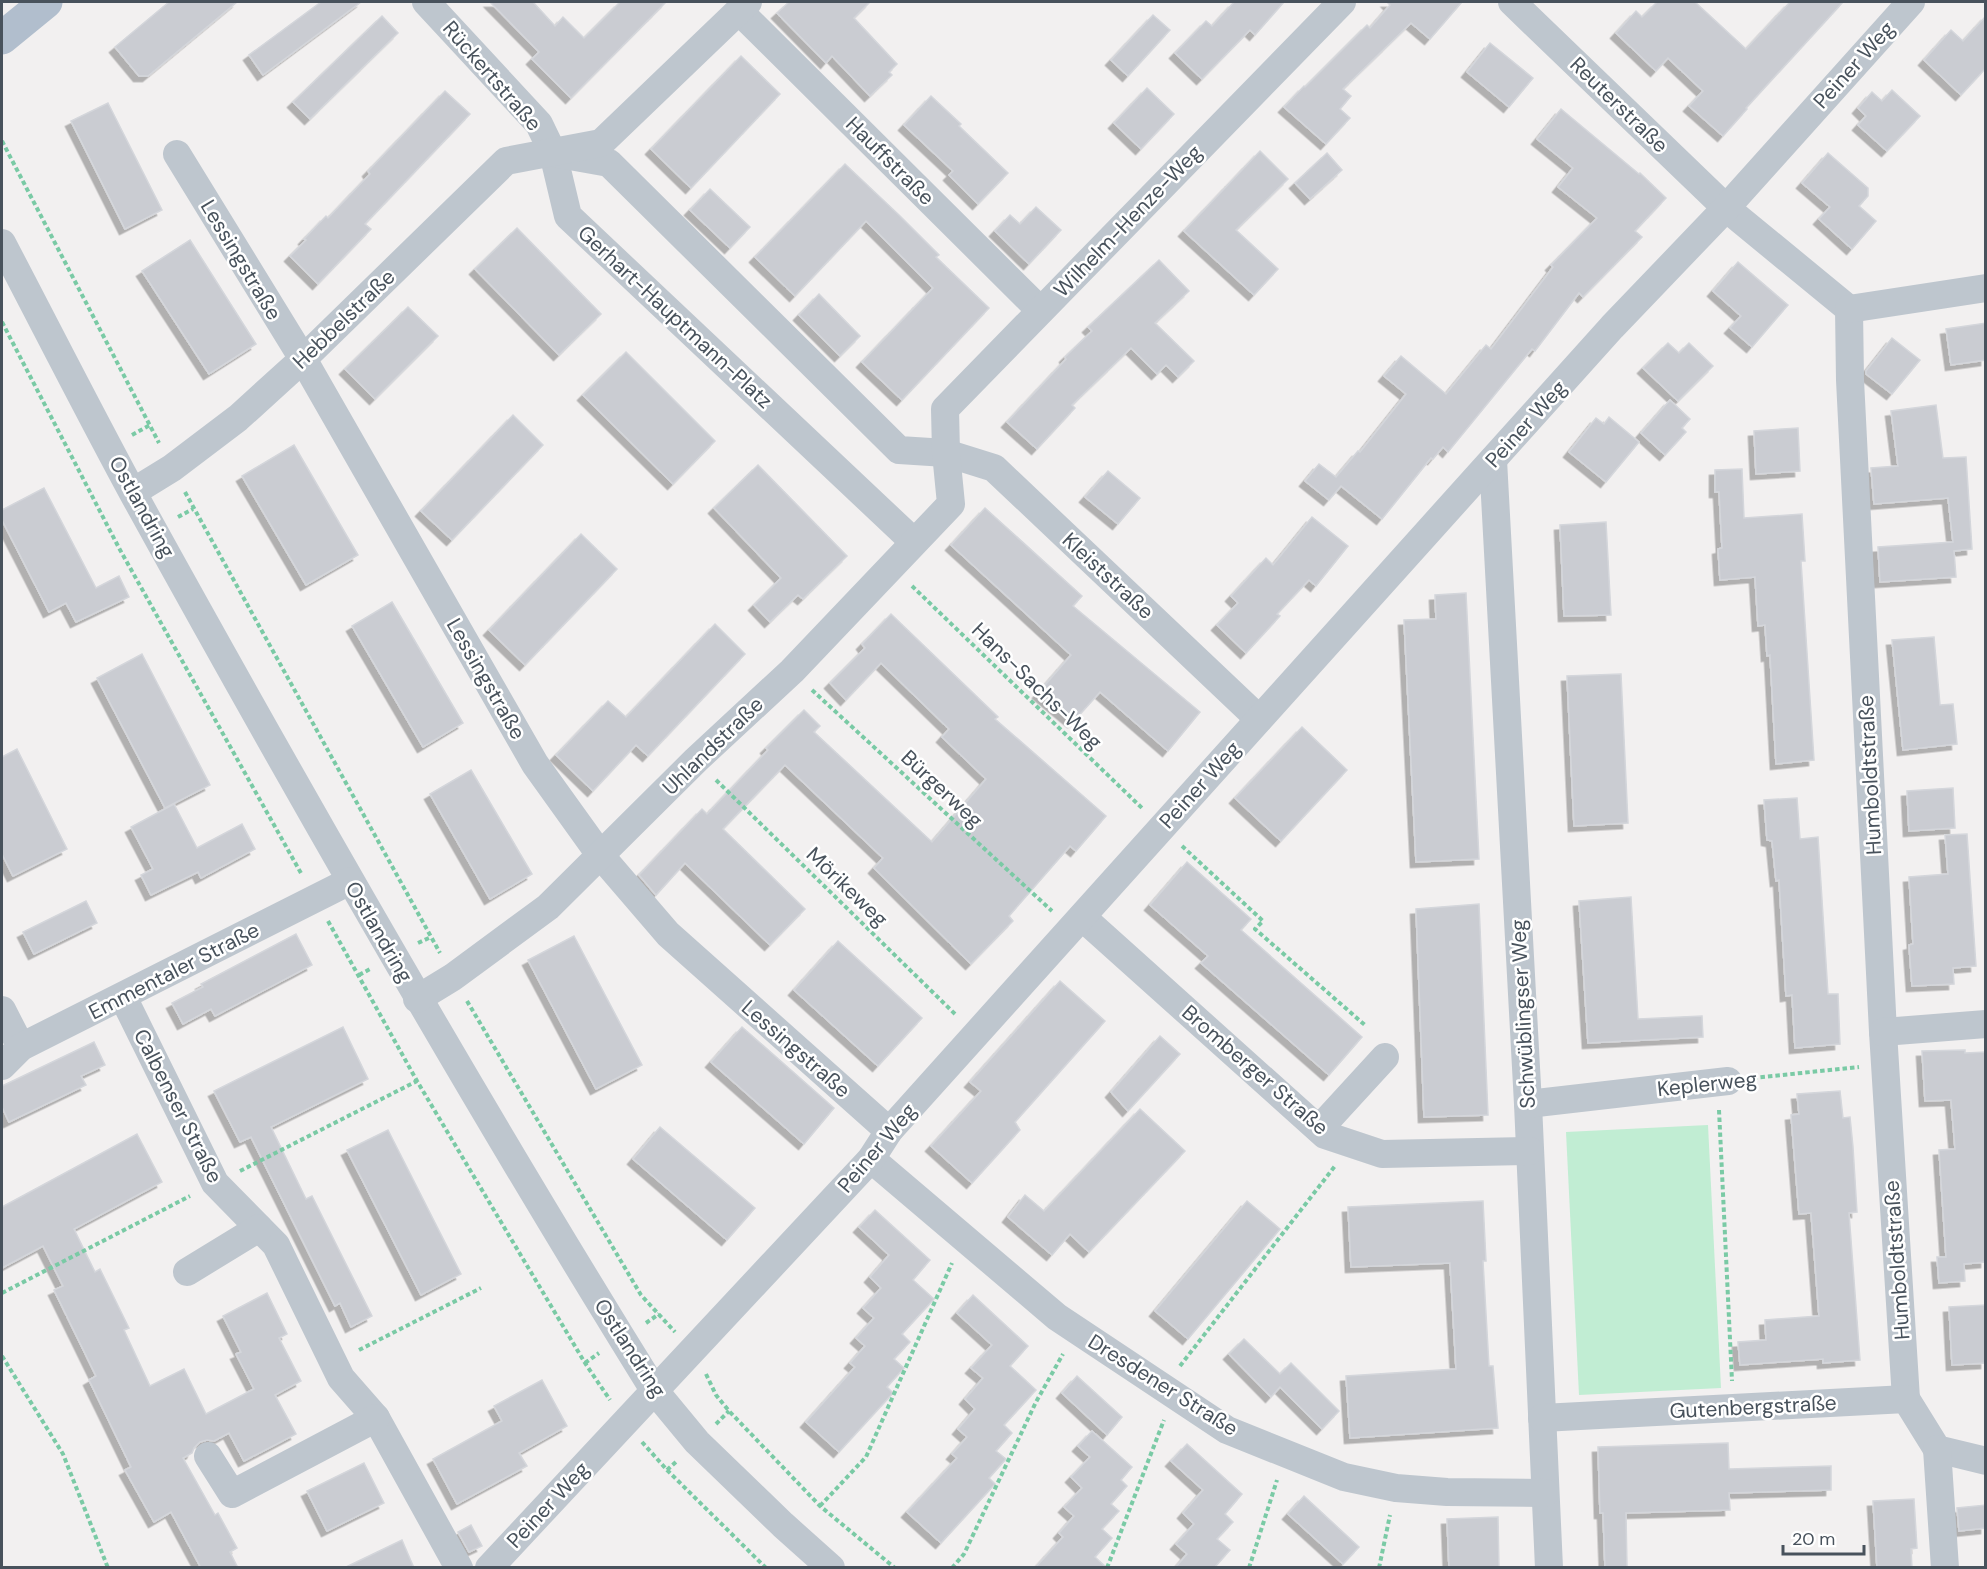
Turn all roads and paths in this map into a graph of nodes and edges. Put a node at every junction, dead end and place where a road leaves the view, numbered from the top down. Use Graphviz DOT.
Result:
graph roads {
  1 [pos="46,2"];
  2 [pos="426,2"];
  3 [pos="1342,2"];
  4 [pos="1512,2"];
  5 [pos="1911,2"];
  6 [pos="744,6"];
  7 [pos="2,39"];
  8 [pos="2,141"];
  9 [pos="553,153"];
  10 [pos="177,154"];
  11 [pos="1725,208"];
  12 [pos="2,243"];
  13 [pos="1986,288"];
  14 [pos="1849,309"];
  15 [pos="1040,310"];
  16 [pos="2,322"];
  17 [pos="303,359"];
  18 [pos="946,453"];
  19 [pos="1493,460"];
  20 [pos="172,468"];
  21 [pos="133,492"];
  22 [pos="914,542"];
  23 [pos="891,566"];
  24 [pos="792,671"];
  25 [pos="1259,719"];
  26 [pos="696,760"];
  27 [pos="1162,827"];
  28 [pos="601,856"];
  29 [pos="350,881"];
  30 [pos="315,898"];
  31 [pos="1077,923"];
  32 [pos="453,977"];
  33 [pos="123,997"];
  34 [pos="417,999"];
  35 [pos="2,1010"];
  36 [pos="1986,1024"];
  37 [pos="1366,1026"];
  38 [pos="1883,1032"];
  39 [pos="976,1035"];
  40 [pos="11,1057"];
  41 [pos="1385,1057"];
  42 [pos="1885,1064"];
  43 [pos="1723,1081"];
  44 [pos="1528,1104"];
  45 [pos="1319,1129"];
  46 [pos="889,1131"];
  47 [pos="1352,1144"];
  48 [pos="1530,1151"];
  49 [pos="871,1159"];
  50 [pos="259,1228"];
  51 [pos="964,1238"];
  52 [pos="187,1272"];
  53 [pos="481,1288"];
  54 [pos="1077,1330"];
  55 [pos="689,1352"];
  56 [pos="2,1356"];
  57 [pos="334,1363"];
  58 [pos="654,1390"];
  59 [pos="1168,1391"];
  60 [pos="1906,1400"];
  61 [pos="1733,1408"];
  62 [pos="376,1418"];
  63 [pos="1542,1418"];
  64 [pos="625,1423"];
  65 [pos="1937,1449"];
  66 [pos="1285,1453"];
  67 [pos="208,1456"];
  68 [pos="1986,1461"];
  69 [pos="1396,1488"];
  70 [pos="1545,1493"];
  71 [pos="820,1506"];
  72 [pos="108,1568"];
  73 [pos="459,1568"];
  74 [pos="489,1568"];
  75 [pos="766,1568"];
  76 [pos="831,1568"];
  77 [pos="895,1568"];
  78 [pos="952,1568"];
  79 [pos="1107,1568"];
  80 [pos="1249,1568"];
  81 [pos="1379,1568"];
  82 [pos="1549,1568"];
  83 [pos="1946,1568"];
  1 -- 7 [label="main road"];
  2 -- 9 [label="street, Rückertstraße"];
  3 -- 15 [label="street, Wilhelm-Henze-Weg"];
  4 -- 11 [label="street, Reuterstraße"];
  5 -- 11 [label="street, Peiner Weg"];
  6 -- 9 [label="street, Hebbelstraße"];
  6 -- 15 [label="street, Hauffstraße"];
  8 -- 20 [label="path"];
  9 -- 17 [label="street, Hebbelstraße"];
  9 -- 18 [label="street"];
  9 -- 22 [label="street, Gerhart-Hauptmann-Platz"];
  10 -- 17 [label="street, Lessingstraße"];
  11 -- 14 [label="street"];
  11 -- 19 [label="street, Peiner Weg"];
  12 -- 21 [label="street, Ostlandring"];
  13 -- 14 [label="street"];
  14 -- 38 [label="street, Humboldtstraße"];
  15 -- 18 [label="street, Wilhelm-Henze-Weg"];
  16 -- 30 [label="path"];
  17 -- 20 [label="street, Hebbelstraße"];
  17 -- 28 [label="street, Lessingstraße"];
  18 -- 22 [label="street, Uhlandstraße"];
  18 -- 25 [label="street, Kleiststraße"];
  19 -- 25 [label="street, Peiner Weg"];
  19 -- 44 [label="street, Schwüblingser Weg"];
  20 -- 21 [label="street, Hebbelstraße"];
  20 -- 32 [label="path"];
  21 -- 29 [label="street, Ostlandring"];
  22 -- 23 [label="street, Uhlandstraße"];
  23 -- 24 [label="street, Uhlandstraße"];
  23 -- 27 [label="path, Hans-Sachs-Weg"];
  24 -- 26 [label="street, Uhlandstraße"];
  24 -- 31 [label="path, Bürgerweg"];
  25 -- 27 [label="street, Peiner Weg"];
  26 -- 28 [label="street, Uhlandstraße"];
  26 -- 39 [label="path, Mörikeweg"];
  27 -- 31 [label="street, Peiner Weg"];
  27 -- 37 [label="path, Hans-Sachs-Weg"];
  28 -- 32 [label="street, Uhlandstraße"];
  28 -- 46 [label="street, Lessingstraße"];
  29 -- 30 [label="street, Emmentaler Straße"];
  29 -- 34 [label="street, Ostlandring"];
  30 -- 33 [label="street, Emmentaler Straße"];
  30 -- 64 [label="path"];
  31 -- 39 [label="street, Peiner Weg"];
  31 -- 45 [label="street, Bromberger Straße"];
  32 -- 34 [label="street, Uhlandstraße"];
  32 -- 55 [label="path"];
  33 -- 40 [label="street, Emmentaler Straße"];
  33 -- 50 [label="street, Calbenser Straße"];
  34 -- 58 [label="street, Ostlandring"];
  35 -- 40 [label="street"];
  36 -- 38 [label="street"];
  38 -- 42 [label="street, Humboldtstraße"];
  39 -- 46 [label="street, Peiner Weg"];
  41 -- 45 [label="street"];
  42 -- 43 [label="path, Keplerweg"];
  42 -- 60 [label="street, Humboldtstraße"];
  43 -- 44 [label="street, Keplerweg"];
  43 -- 61 [label="path"];
  44 -- 48 [label="street, Schwüblingser Weg"];
  45 -- 47 [label="street, Bromberger Straße"];
  46 -- 49 [label="street, Peiner Weg"];
  47 -- 48 [label="street, Bromberger Straße"];
  47 -- 59 [label="path"];
  48 -- 63 [label="street, Schwüblingser Weg"];
  49 -- 51 [label="street, Dresdener Straße"];
  49 -- 55 [label="street, Peiner Weg"];
  50 -- 52 [label="street"];
  50 -- 57 [label="street, Calbenser Straße"];
  51 -- 54 [label="street, Dresdener Straße"];
  51 -- 71 [label="path"];
  53 -- 57 [label="path"];
  54 -- 59 [label="street, Dresdener Straße"];
  54 -- 78 [label="path"];
  55 -- 58 [label="street, Peiner Weg"];
  55 -- 71 [label="path"];
  56 -- 72 [label="path"];
  57 -- 62 [label="street, Calbenser Straße"];
  58 -- 64 [label="street, Peiner Weg"];
  58 -- 76 [label="street, Ostlandring"];
  59 -- 66 [label="street, Dresdener Straße"];
  59 -- 79 [label="path"];
  60 -- 61 [label="street, Gutenbergstraße"];
  60 -- 65 [label="street"];
  61 -- 63 [label="street, Gutenbergstraße"];
  62 -- 67 [label="street"];
  62 -- 73 [label="street, Calbenser Straße"];
  63 -- 70 [label="street, Schwüblingser Weg"];
  64 -- 74 [label="street, Peiner Weg"];
  64 -- 75 [label="path"];
  65 -- 68 [label="street"];
  65 -- 83 [label="street"];
  66 -- 69 [label="street, Dresdener Straße"];
  66 -- 80 [label="path"];
  69 -- 70 [label="street, Dresdener Straße"];
  69 -- 81 [label="path"];
  70 -- 82 [label="street, Schwüblingser Weg"];
  71 -- 77 [label="path"];
}
